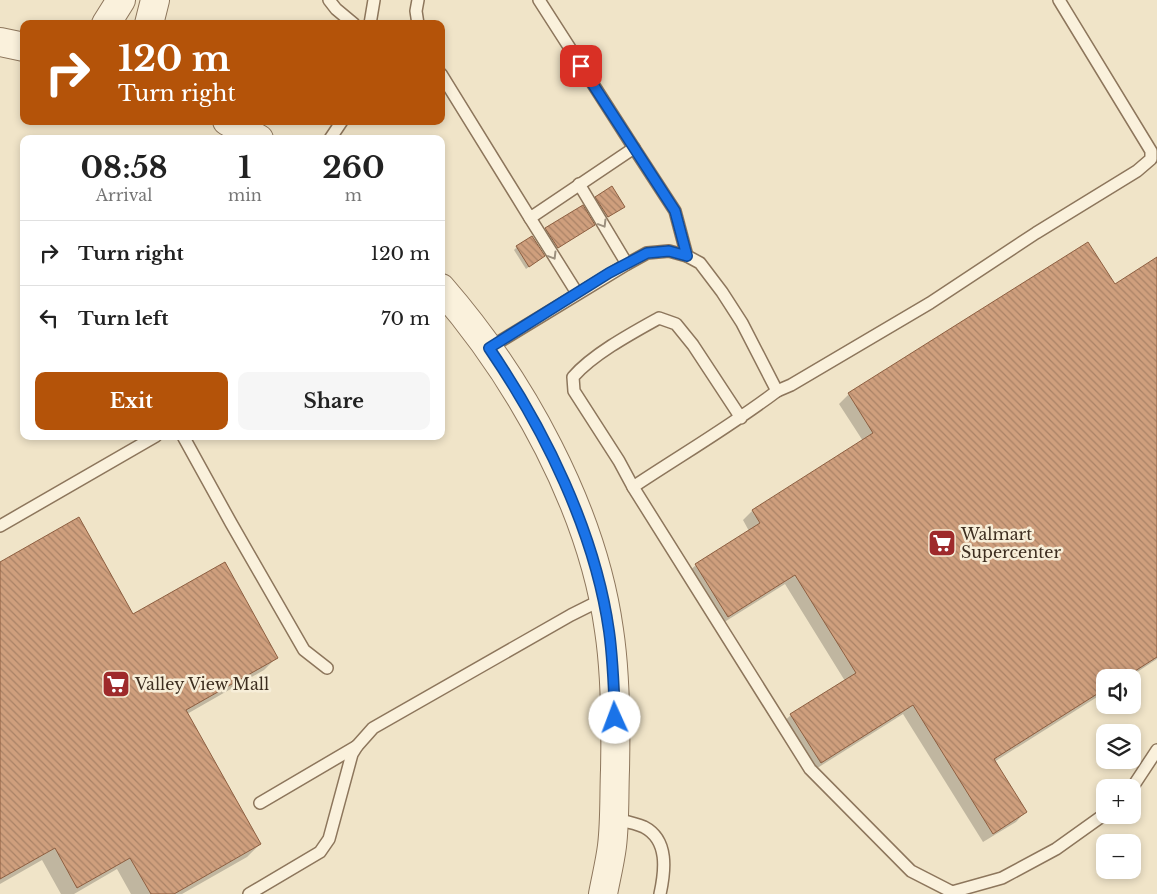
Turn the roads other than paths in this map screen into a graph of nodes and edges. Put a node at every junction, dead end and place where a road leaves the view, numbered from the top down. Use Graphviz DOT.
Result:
graph roads {
  1 [pos="120,0"];
  2 [pos="329,0"];
  3 [pos="374,0"];
  4 [pos="418,0"];
  5 [pos="539,0"];
  6 [pos="1059,0"];
  7 [pos="148,10"];
  8 [pos="108,20"];
  9 [pos="129,20"];
  10 [pos="349,20"];
  11 [pos="371,20"];
  12 [pos="417,20"];
  13 [pos="0,42"];
  14 [pos="20,47"];
  15 [pos="445,80"];
  16 [pos="234,125"];
  17 [pos="252,135"];
  18 [pos="634,148"];
  19 [pos="579,184"];
  20 [pos="530,218"];
  21 [pos="687,256"];
  22 [pos="626,264"];
  23 [pos="445,293"];
  24 [pos="577,294"];
  25 [pos="489,348"];
  26 [pos="777,391"];
  27 [pos="741,418"];
  28 [pos="149,440"];
  29 [pos="185,440"];
  30 [pos="633,487"];
  31 [pos="0,526"];
  32 [pos="603,599"];
  33 [pos="328,668"];
  34 [pos="357,746"];
  35 [pos="1157,750"];
  36 [pos="1138,779"];
  37 [pos="260,803"];
  38 [pos="614,819"];
  39 [pos="1096,820"];
  40 [pos="249,894"];
  41 [pos="603,894"];
  42 [pos="660,894"];
  1 -- 8 [label="street"];
  2 -- 10 [label="lane"];
  3 -- 11 [label="lane"];
  4 -- 12 [label="lane"];
  5 -- 18 [label="lane"];
  6 -- 26 [label="lane"];
  7 -- 9 [label="street"];
  13 -- 14 [label="street"];
  15 -- 20 [label="lane"];
  16 -- 17 [label="street"];
  18 -- 19 [label="lane"];
  18 -- 21 [label="lane"];
  19 -- 20 [label="lane"];
  19 -- 22 [label="lane, one-way"];
  20 -- 24 [label="lane, one-way"];
  21 -- 22 [label="lane"];
  21 -- 26 [label="lane"];
  22 -- 24 [label="lane"];
  23 -- 25 [label="street"];
  24 -- 25 [label="lane"];
  25 -- 32 [label="street"];
  26 -- 27 [label="lane"];
  27 -- 30 [label="lane"];
  27 -- 30 [label="lane"];
  28 -- 31 [label="lane"];
  29 -- 33 [label="lane"];
  30 -- 39 [label="lane"];
  32 -- 34 [label="lane"];
  32 -- 38 [label="street"];
  34 -- 37 [label="lane"];
  34 -- 40 [label="lane"];
  35 -- 36 [label="lane"];
  38 -- 41 [label="street"];
  38 -- 42 [label="lane"];
}
